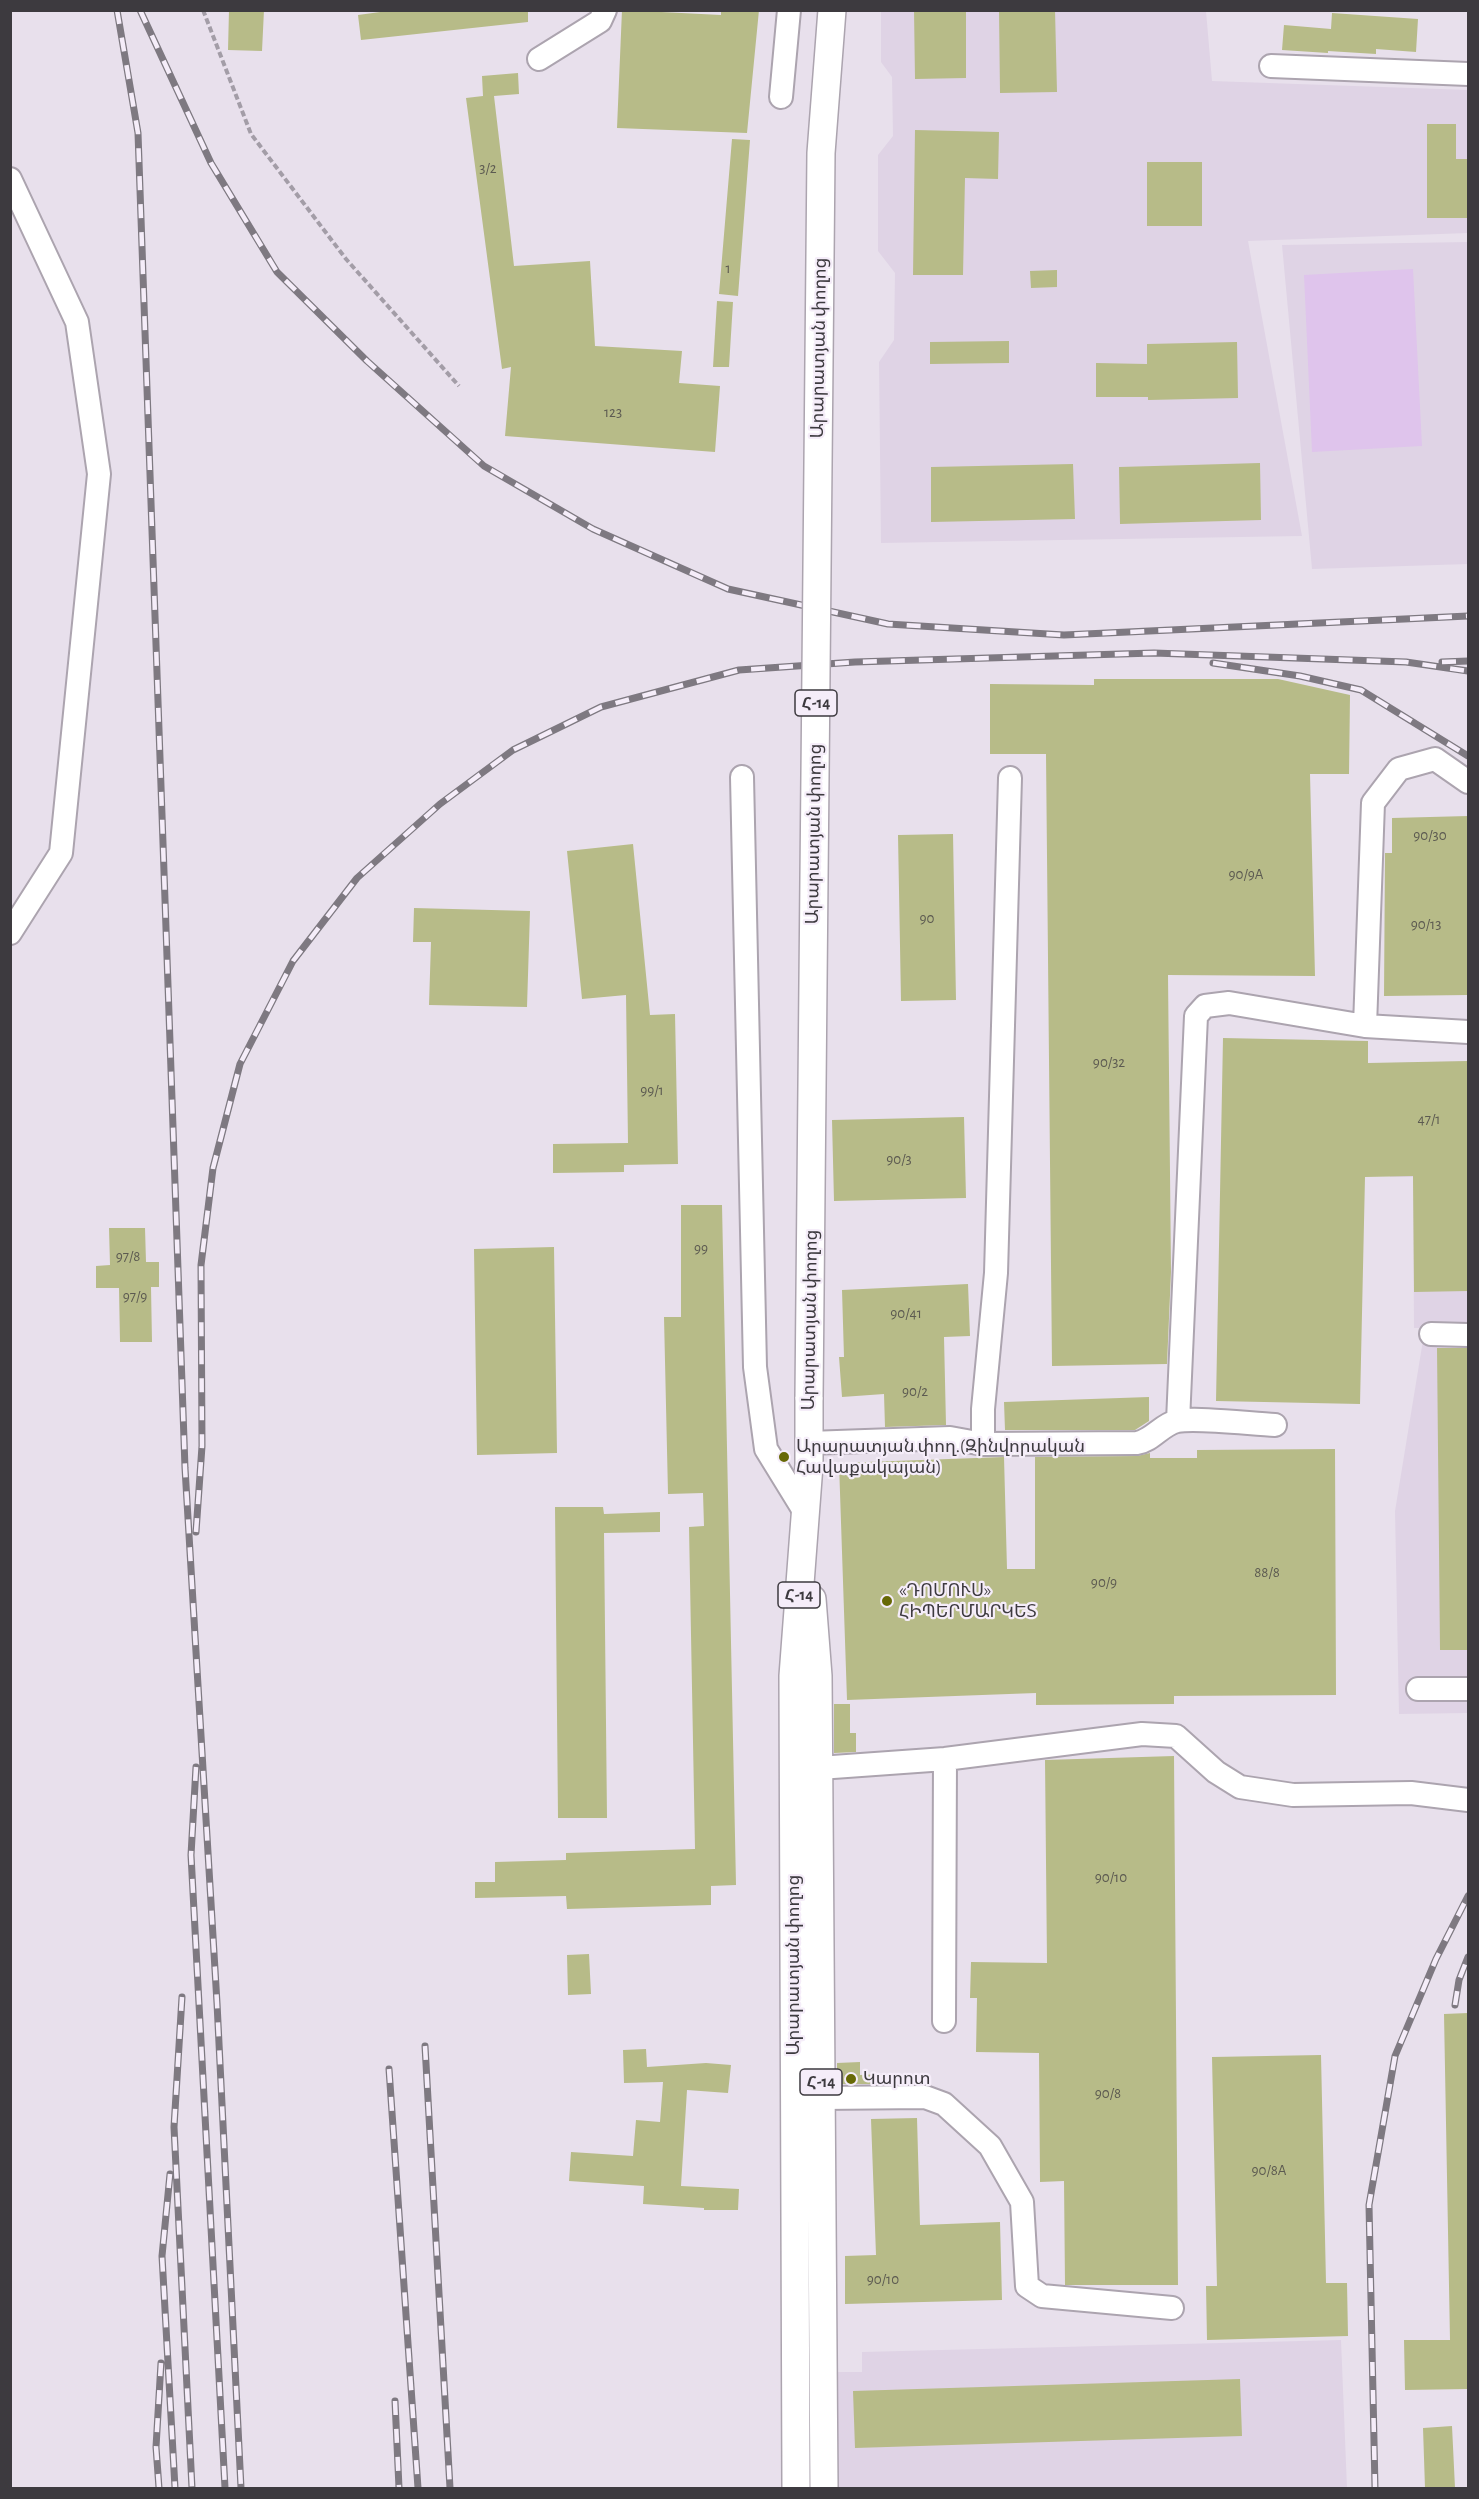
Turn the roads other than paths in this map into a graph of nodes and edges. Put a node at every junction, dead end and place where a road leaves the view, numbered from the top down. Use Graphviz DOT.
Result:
graph roads {
  1 [pos="605,10"];
  2 [pos="789,10"];
  3 [pos="832,10"];
  4 [pos="539,59"];
  5 [pos="1271,66"];
  6 [pos="1468,74"];
  7 [pos="781,97"];
  8 [pos="10,179"];
  9 [pos="742,777"];
  10 [pos="1010,778"];
  11 [pos="1468,782"];
  12 [pos="10,933"];
  13 [pos="1365,1026"];
  14 [pos="1468,1032"];
  15 [pos="1431,1334"];
  16 [pos="1468,1335"];
  17 [pos="1178,1421"];
  18 [pos="1275,1425"];
  19 [pos="809,1443"];
  20 [pos="983,1444"];
  21 [pos="806,1514"];
  22 [pos="1418,1689"];
  23 [pos="1468,1689"];
  24 [pos="945,1759"];
  25 [pos="819,1768"];
  26 [pos="1468,1800"];
  27 [pos="944,2021"];
  28 [pos="821,2098"];
  29 [pos="1172,2308"];
  30 [pos="796,2488"];
  31 [pos="824,2488"];
  1 -- 4 [label="street"];
  2 -- 7 [label="street"];
  3 -- 19 [label="main road, Արարատյան փողոց / Հ-14, bridge"];
  5 -- 6 [label="street"];
  8 -- 12 [label="street"];
  9 -- 21 [label="street"];
  10 -- 20 [label="street"];
  11 -- 13 [label="street"];
  13 -- 14 [label="street"];
  13 -- 17 [label="street"];
  15 -- 16 [label="street"];
  17 -- 18 [label="street"];
  17 -- 20 [label="street"];
  19 -- 20 [label="street"];
  19 -- 21 [label="main road, Արարատյան փողոց / Հ-14"];
  21 -- 25 [label="main road, Արարատյան փողոց / Հ-14"];
  21 -- 30 [label="main road, Արարատյան փողոց / Հ-14"];
  22 -- 23 [label="street"];
  24 -- 25 [label="street"];
  24 -- 26 [label="street"];
  24 -- 27 [label="street"];
  25 -- 28 [label="main road, Արարատյան փողոց / Հ-14"];
  28 -- 29 [label="street"];
  28 -- 31 [label="main road, Արարատյան փողոց / Հ-14"];
}
